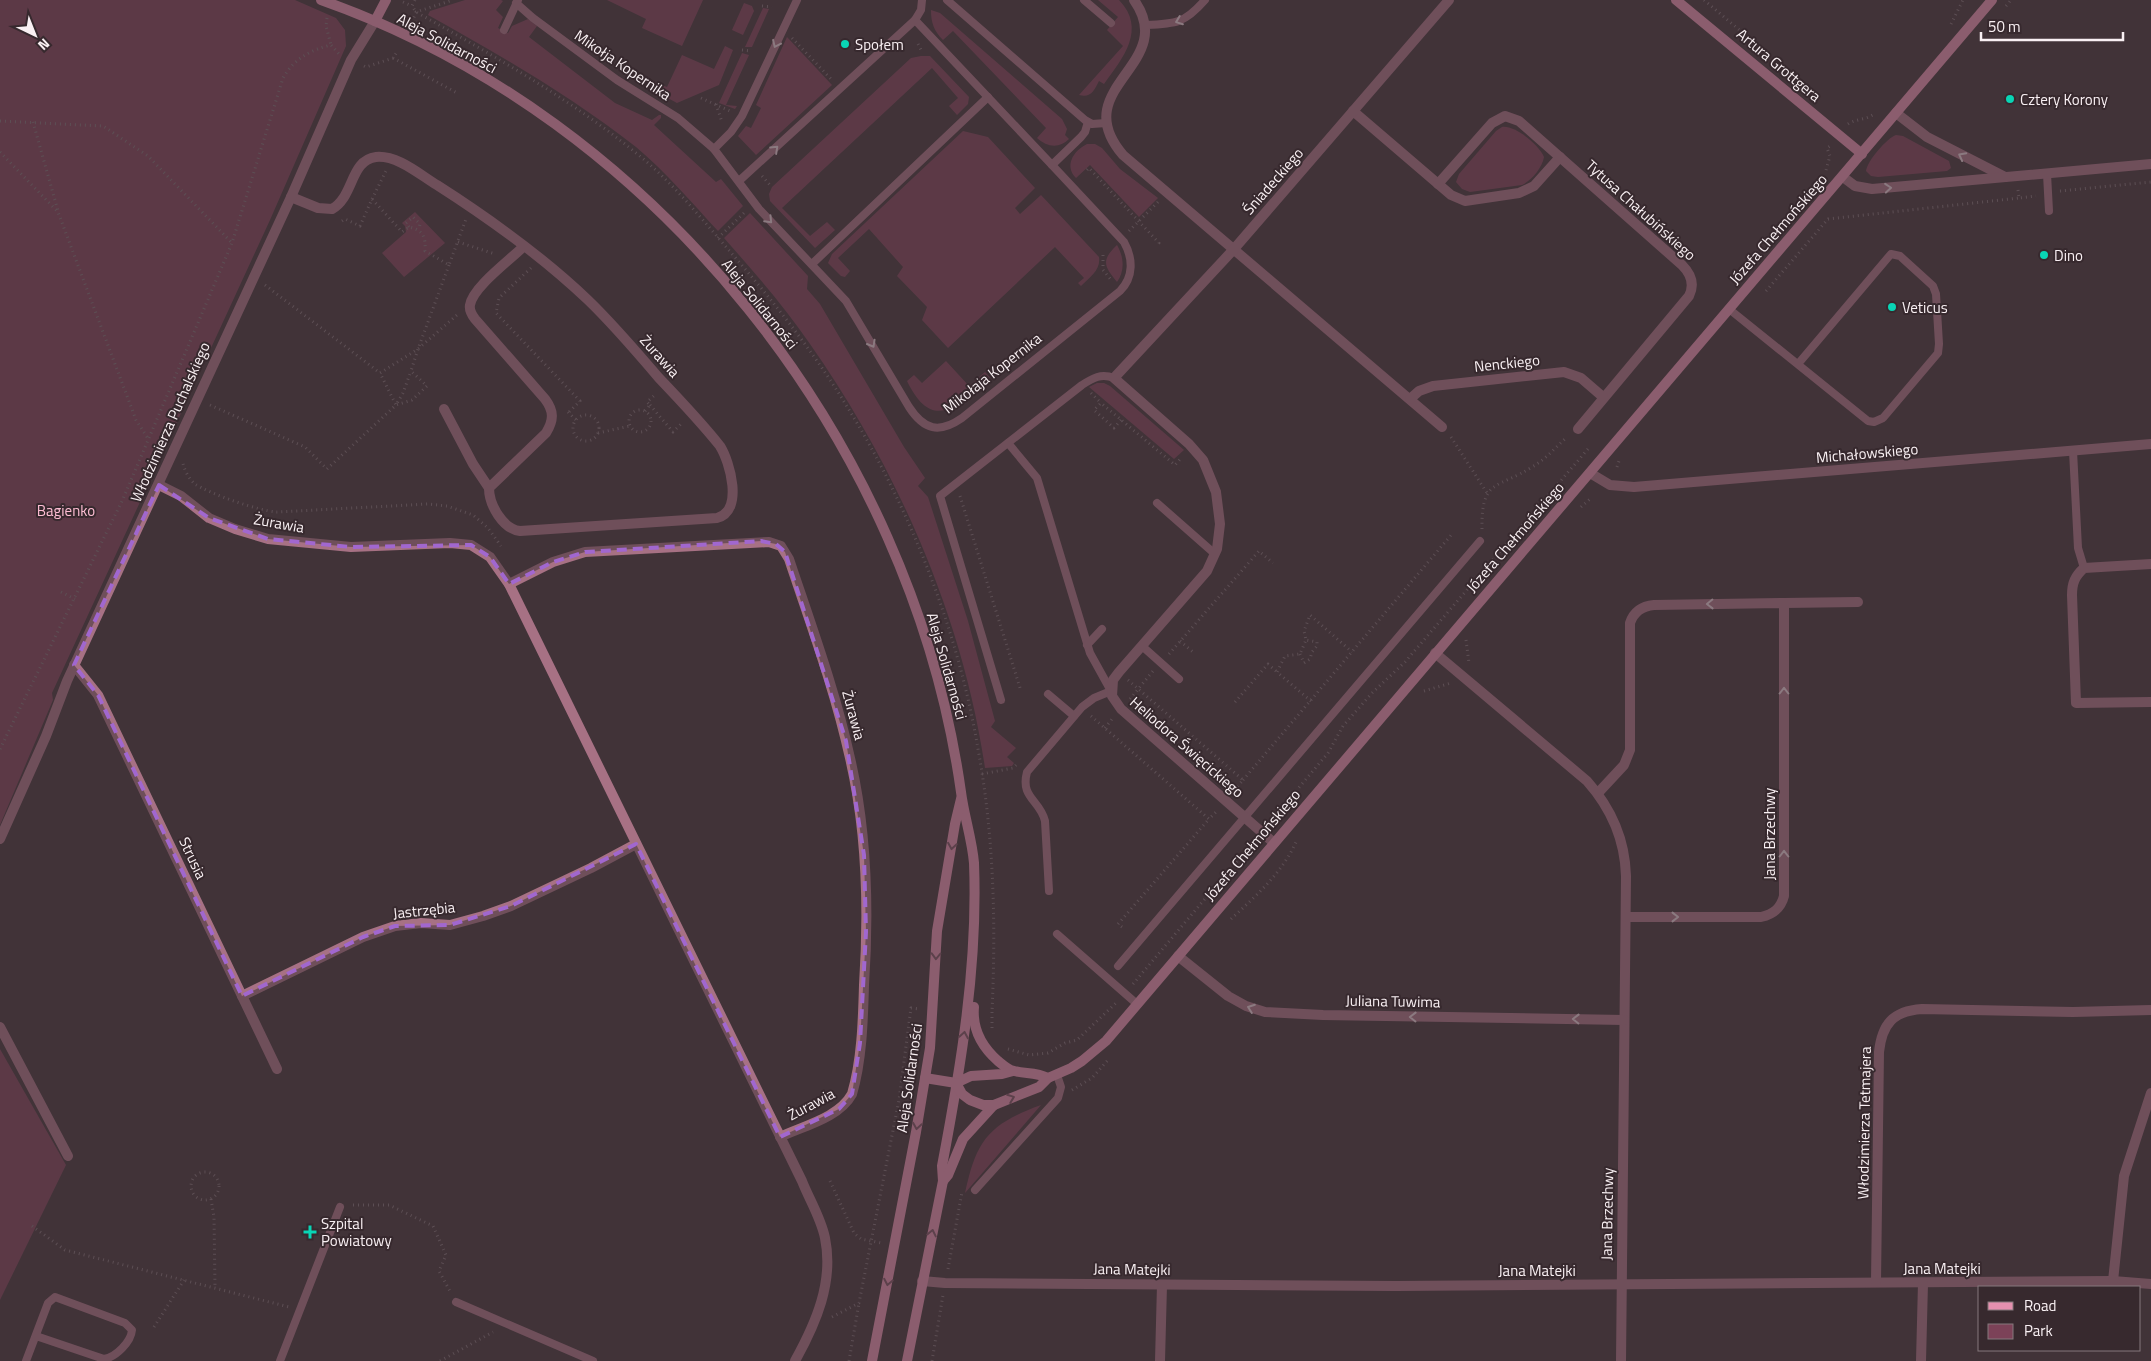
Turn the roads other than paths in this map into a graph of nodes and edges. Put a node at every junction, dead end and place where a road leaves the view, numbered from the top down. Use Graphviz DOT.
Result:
graph roads {
  1 [pos="321,0"];
  2 [pos="386,0"];
  3 [pos="797,0"];
  4 [pos="922,0"];
  5 [pos="947,0"];
  6 [pos="1084,0"];
  7 [pos="1134,0"];
  8 [pos="1205,0"];
  9 [pos="1449,0"];
  10 [pos="1676,0"];
  11 [pos="1992,0"];
  12 [pos="517,1"];
  13 [pos="915,20"];
  14 [pos="375,21"];
  15 [pos="1111,23"];
  16 [pos="1146,25"];
  17 [pos="504,30"];
  18 [pos="988,97"];
  19 [pos="1353,111"];
  20 [pos="1896,114"];
  21 [pos="1088,122"];
  22 [pos="1106,123"];
  23 [pos="714,149"];
  24 [pos="1862,154"];
  25 [pos="1560,157"];
  26 [pos="2151,164"];
  27 [pos="1052,165"];
  28 [pos="2047,174"];
  29 [pos="1843,177"];
  30 [pos="2006,178"];
  31 [pos="739,181"];
  32 [pos="1438,184"];
  33 [pos="291,196"];
  34 [pos="2050,211"];
  35 [pos="523,247"];
  36 [pos="1234,250"];
  37 [pos="812,264"];
  38 [pos="1729,309"];
  39 [pos="1798,364"];
  40 [pos="1114,378"];
  41 [pos="1603,397"];
  42 [pos="1410,399"];
  43 [pos="444,409"];
  44 [pos="1442,427"];
  45 [pos="1578,428"];
  46 [pos="1008,443"];
  47 [pos="2151,444"];
  48 [pos="2073,451"];
  49 [pos="1590,473"];
  50 [pos="159,485"];
  51 [pos="489,488"];
  52 [pos="1157,503"];
  53 [pos="1480,541"];
  54 [pos="1215,554"];
  55 [pos="2151,564"];
  56 [pos="2084,568"];
  57 [pos="509,584"];
  58 [pos="1858,602"];
  59 [pos="1784,603"];
  60 [pos="1102,629"];
  61 [pos="1088,645"];
  62 [pos="1142,646"];
  63 [pos="1435,653"];
  64 [pos="74,665"];
  65 [pos="1179,679"];
  66 [pos="1111,691"];
  67 [pos="1048,694"];
  68 [pos="1001,700"];
  69 [pos="2151,702"];
  70 [pos="1074,716"];
  71 [pos="1598,793"];
  72 [pos="962,798"];
  73 [pos="1245,818"];
  74 [pos="0,839"];
  75 [pos="1274,843"];
  76 [pos="636,844"];
  77 [pos="1049,891"];
  78 [pos="1626,917"];
  79 [pos="1057,934"];
  80 [pos="1178,956"];
  81 [pos="1118,966"];
  82 [pos="971,978"];
  83 [pos="242,996"];
  84 [pos="1137,1004"];
  85 [pos="2151,1010"];
  86 [pos="1624,1020"];
  87 [pos="0,1027"];
  88 [pos="277,1069"];
  89 [pos="1013,1071"];
  90 [pos="1052,1076"];
  91 [pos="925,1078"];
  92 [pos="956,1083"];
  93 [pos="2151,1093"];
  94 [pos="994,1105"];
  95 [pos="780,1137"];
  96 [pos="68,1156"];
  97 [pos="943,1181"];
  98 [pos="975,1190"];
  99 [pos="340,1207"];
  100 [pos="922,1281"];
  101 [pos="2113,1281"];
  102 [pos="1876,1282"];
  103 [pos="1923,1283"];
  104 [pos="1622,1284"];
  105 [pos="2151,1284"];
  106 [pos="1162,1285"];
  107 [pos="456,1302"];
  108 [pos="36,1336"];
  109 [pos="26,1361"];
  110 [pos="280,1361"];
  111 [pos="593,1361"];
  112 [pos="795,1361"];
  113 [pos="872,1361"];
  114 [pos="907,1361"];
  115 [pos="1160,1361"];
  116 [pos="1621,1361"];
  117 [pos="1921,1361"];
  1 -- 14 [label="main road, Aleja Solidarności"];
  2 -- 14 [label="main road"];
  3 -- 23 [label="lane, one-way"];
  4 -- 13 [label="lane"];
  5 -- 21 [label="lane"];
  6 -- 15 [label="lane"];
  7 -- 16 [label="street"];
  8 -- 16 [label="lane, one-way"];
  9 -- 19 [label="street, Śniadeckiego"];
  10 -- 24 [label="main road, Artura Grottgera"];
  11 -- 20 [label="main road, Józefa Chełmońskiego"];
  12 -- 17 [label="lane"];
  12 -- 23 [label="lane, Mikołja Kopernika"];
  13 -- 18 [label="lane, Mikołaja Kopernika"];
  31 -- 13 [label="lane, one-way"];
  14 -- 33 [label="street, Włodzimierza Puchalskiego"];
  14 -- 72 [label="main road, Aleja Solidarności"];
  16 -- 22 [label="street"];
  18 -- 27 [label="lane, Mikołaja Kopernika"];
  18 -- 37 [label="lane"];
  19 -- 32 [label="street"];
  19 -- 36 [label="street, Śniadeckiego"];
  20 -- 24 [label="main road, Józefa Chełmońskiego"];
  30 -- 20 [label="street, one-way"];
  21 -- 22 [label="lane"];
  21 -- 27 [label="lane"];
  22 -- 36 [label="street"];
  23 -- 31 [label="lane, Mikołaja Kopernika"];
  24 -- 29 [label="main road, Józefa Chełmońskiego"];
  25 -- 32 [label="street"];
  25 -- 32 [label="street, Tytusa Chałubińskiego"];
  25 -- 41 [label="street, Tytusa Chałubińskiego"];
  26 -- 28 [label="street"];
  37 -- 27 [label="lane, Mikołaja Kopernika, one-way"];
  28 -- 30 [label="street"];
  28 -- 34 [label="lane"];
  29 -- 30 [label="street, one-way"];
  29 -- 38 [label="main road, Józefa Chełmońskiego"];
  31 -- 37 [label="lane, Mikołaja Kopernika, one-way"];
  33 -- 35 [label="street, Żurawia"];
  33 -- 50 [label="street, Włodzimierza Puchalskiego"];
  35 -- 51 [label="street"];
  35 -- 51 [label="street, Żurawia"];
  36 -- 40 [label="street, Śniadeckiego"];
  36 -- 42 [label="street"];
  38 -- 39 [label="lane"];
  38 -- 49 [label="main road, Józefa Chełmońskiego"];
  39 -- 39 [label="lane"];
  40 -- 46 [label="lane"];
  40 -- 54 [label="street, Heliodora Święcickiego"];
  41 -- 42 [label="street, Nenckiego"];
  41 -- 45 [label="street, Tytusa Chałubińskiego"];
  42 -- 44 [label="street"];
  43 -- 51 [label="street, Żurawia"];
  46 -- 61 [label="lane"];
  46 -- 68 [label="lane"];
  47 -- 48 [label="street, Michałowskiego"];
  48 -- 49 [label="street, Michałowskiego"];
  48 -- 56 [label="lane"];
  49 -- 63 [label="main road, Józefa Chełmońskiego"];
  50 -- 57 [label="street, Żurawia"];
  50 -- 64 [label="street, Włodzimierza Puchalskiego"];
  52 -- 54 [label="lane"];
  53 -- 73 [label="lane"];
  54 -- 62 [label="street, Heliodora Święcickiego"];
  55 -- 56 [label="street"];
  56 -- 69 [label="street"];
  57 -- 76 [label="street, Żurawia"];
  57 -- 95 [label="street, Żurawia"];
  58 -- 59 [label="street"];
  59 -- 71 [label="street, one-way"];
  78 -- 59 [label="street, Jana Brzechwy, one-way"];
  60 -- 61 [label="lane"];
  61 -- 66 [label="lane"];
  62 -- 65 [label="lane"];
  62 -- 66 [label="street, Heliodora Święcickiego"];
  63 -- 71 [label="street, Jana Brzechwy"];
  63 -- 75 [label="main road, Józefa Chełmońskiego"];
  64 -- 74 [label="street, Włodzimierza Puchalskiego"];
  64 -- 83 [label="street, Strusia"];
  66 -- 70 [label="lane"];
  66 -- 73 [label="street, Heliodora Święcickiego"];
  67 -- 70 [label="lane"];
  70 -- 77 [label="lane"];
  71 -- 78 [label="street, Jana Brzechwy"];
  72 -- 82 [label="main road, Aleja Solidarności"];
  72 -- 91 [label="main road, Aleja Solidarności, one-way"];
  73 -- 75 [label="street, Heliodora Święcickiego"];
  73 -- 81 [label="lane"];
  75 -- 80 [label="main road, Józefa Chełmońskiego"];
  76 -- 83 [label="street, Jastrzębia"];
  76 -- 95 [label="street, Żurawia"];
  78 -- 86 [label="street, Jana Brzechwy"];
  79 -- 84 [label="lane"];
  80 -- 84 [label="main road, Józefa Chełmońskiego"];
  86 -- 80 [label="street, Juliana Tuwima, one-way"];
  82 -- 89 [label="main road"];
  92 -- 82 [label="main road, Aleja Solidarności, one-way"];
  83 -- 88 [label="street, Strusia"];
  84 -- 90 [label="main road, Józefa Chełmońskiego"];
  85 -- 102 [label="street, Włodzimierza Tetmajera"];
  86 -- 104 [label="street, Jana Brzechwy"];
  87 -- 96 [label="street"];
  89 -- 90 [label="main road"];
  89 -- 92 [label="main road"];
  94 -- 90 [label="main road, Józefa Chełmońskiego, one-way"];
  90 -- 98 [label="lane"];
  91 -- 92 [label="main road"];
  91 -- 113 [label="main road, Aleja Solidarności, one-way"];
  92 -- 94 [label="main road"];
  92 -- 97 [label="main road, Aleja Solidarności"];
  93 -- 101 [label="street"];
  94 -- 97 [label="main road, Józefa Chełmońskiego"];
  95 -- 112 [label="street, Żurawia"];
  100 -- 97 [label="main road, Aleja Solidarności, one-way"];
  99 -- 110 [label="lane"];
  100 -- 106 [label="street, Jana Matejki"];
  100 -- 114 [label="main road, Aleja Solidarności"];
  101 -- 103 [label="street, Jana Matejki"];
  101 -- 105 [label="street, Jana Matejki"];
  102 -- 103 [label="street, Jana Matejki"];
  102 -- 104 [label="street, Jana Matejki"];
  103 -- 117 [label="street"];
  104 -- 106 [label="street, Jana Matejki"];
  104 -- 116 [label="street, Jana Brzechwy"];
  106 -- 115 [label="street"];
  107 -- 111 [label="lane"];
  108 -- 108 [label="lane"];
  108 -- 109 [label="lane"];
}
